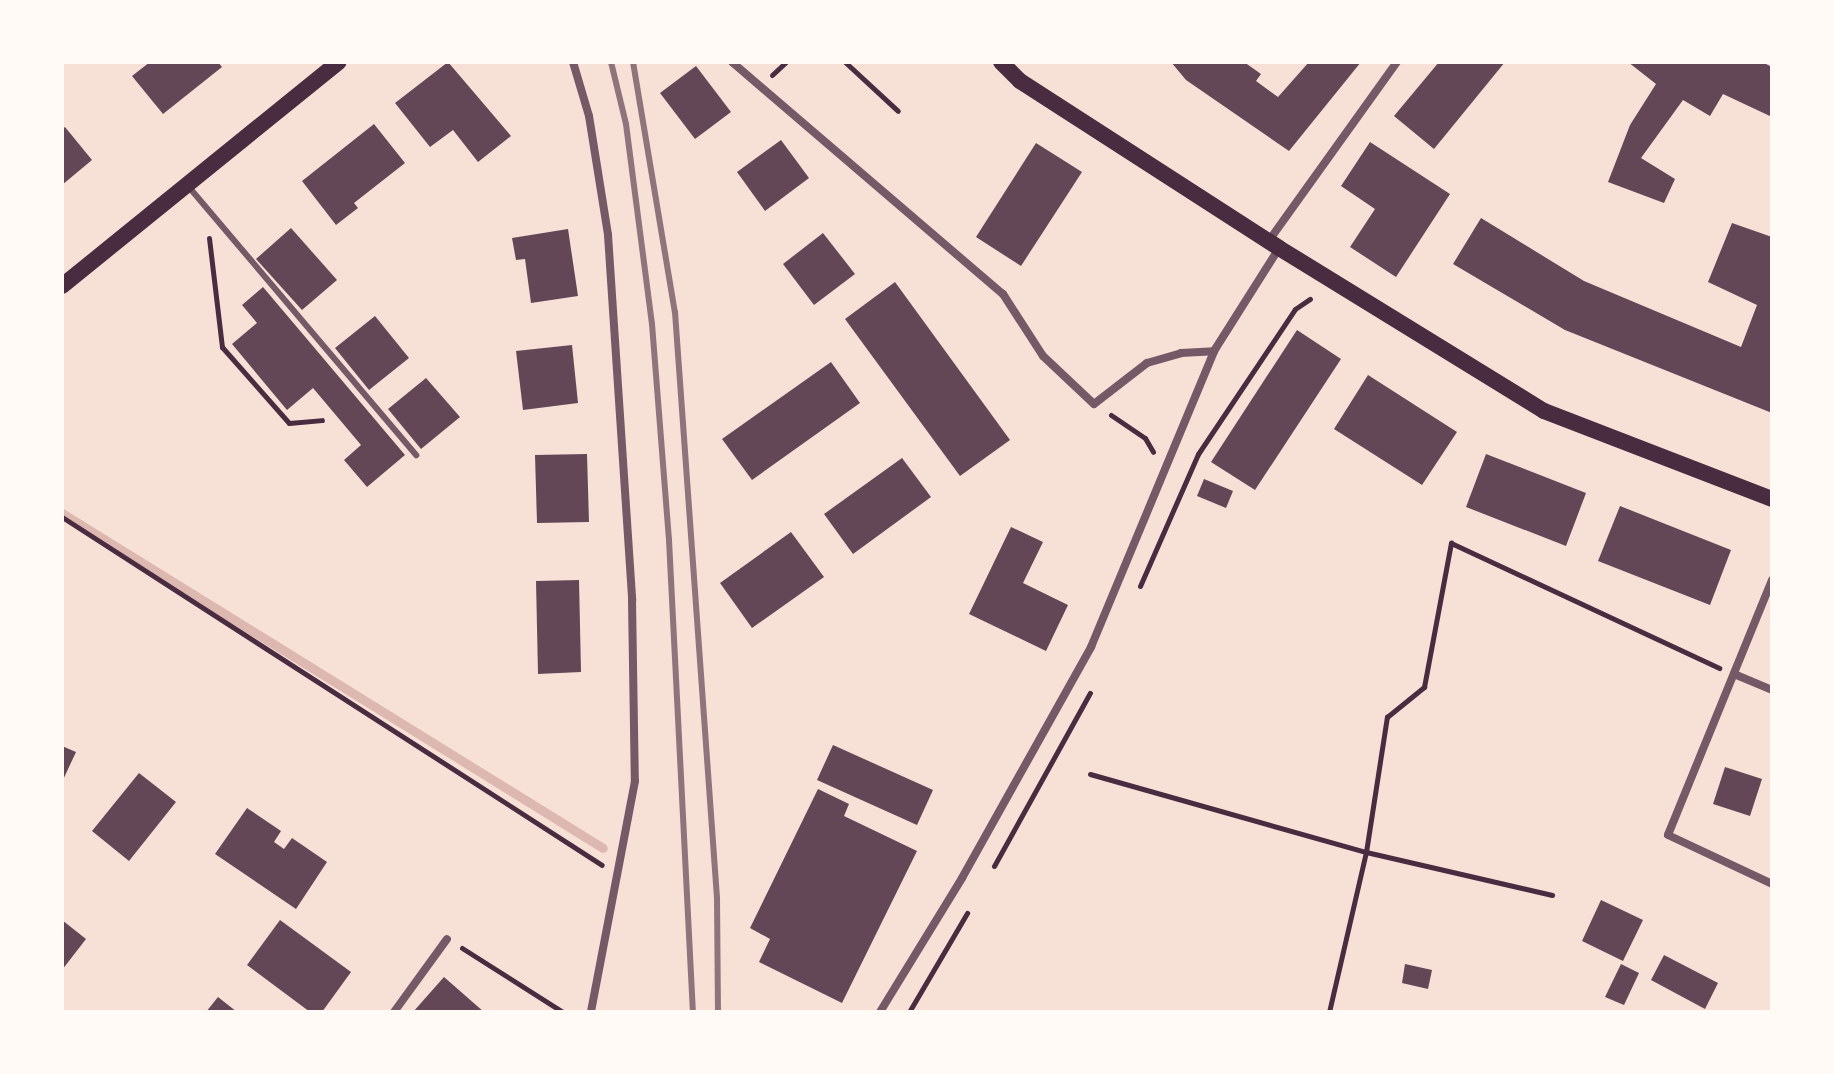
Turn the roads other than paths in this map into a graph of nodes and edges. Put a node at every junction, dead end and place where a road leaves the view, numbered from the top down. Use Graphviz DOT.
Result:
graph roads {
  1 [pos="339,62"];
  2 [pos="573,62"];
  3 [pos="732,62"];
  4 [pos="1001,62"];
  5 [pos="1397,62"];
  6 [pos="187,185"];
  7 [pos="1274,245"];
  8 [pos="62,286"];
  9 [pos="1214,351"];
  10 [pos="416,455"];
  11 [pos="1772,499"];
  12 [pos="1772,580"];
  13 [pos="1734,674"];
  14 [pos="1772,690"];
  15 [pos="1772,884"];
  16 [pos="447,939"];
  17 [pos="394,1012"];
  18 [pos="591,1012"];
  19 [pos="880,1012"];
  1 -- 6 [label="main road"];
  2 -- 18 [label="street"];
  3 -- 9 [label="street"];
  4 -- 7 [label="main road"];
  5 -- 7 [label="street"];
  6 -- 8 [label="main road"];
  6 -- 10 [label="lane"];
  7 -- 9 [label="street"];
  7 -- 11 [label="main road"];
  9 -- 19 [label="street"];
  12 -- 13 [label="street"];
  13 -- 14 [label="street"];
  13 -- 15 [label="street"];
  16 -- 17 [label="street"];
}
